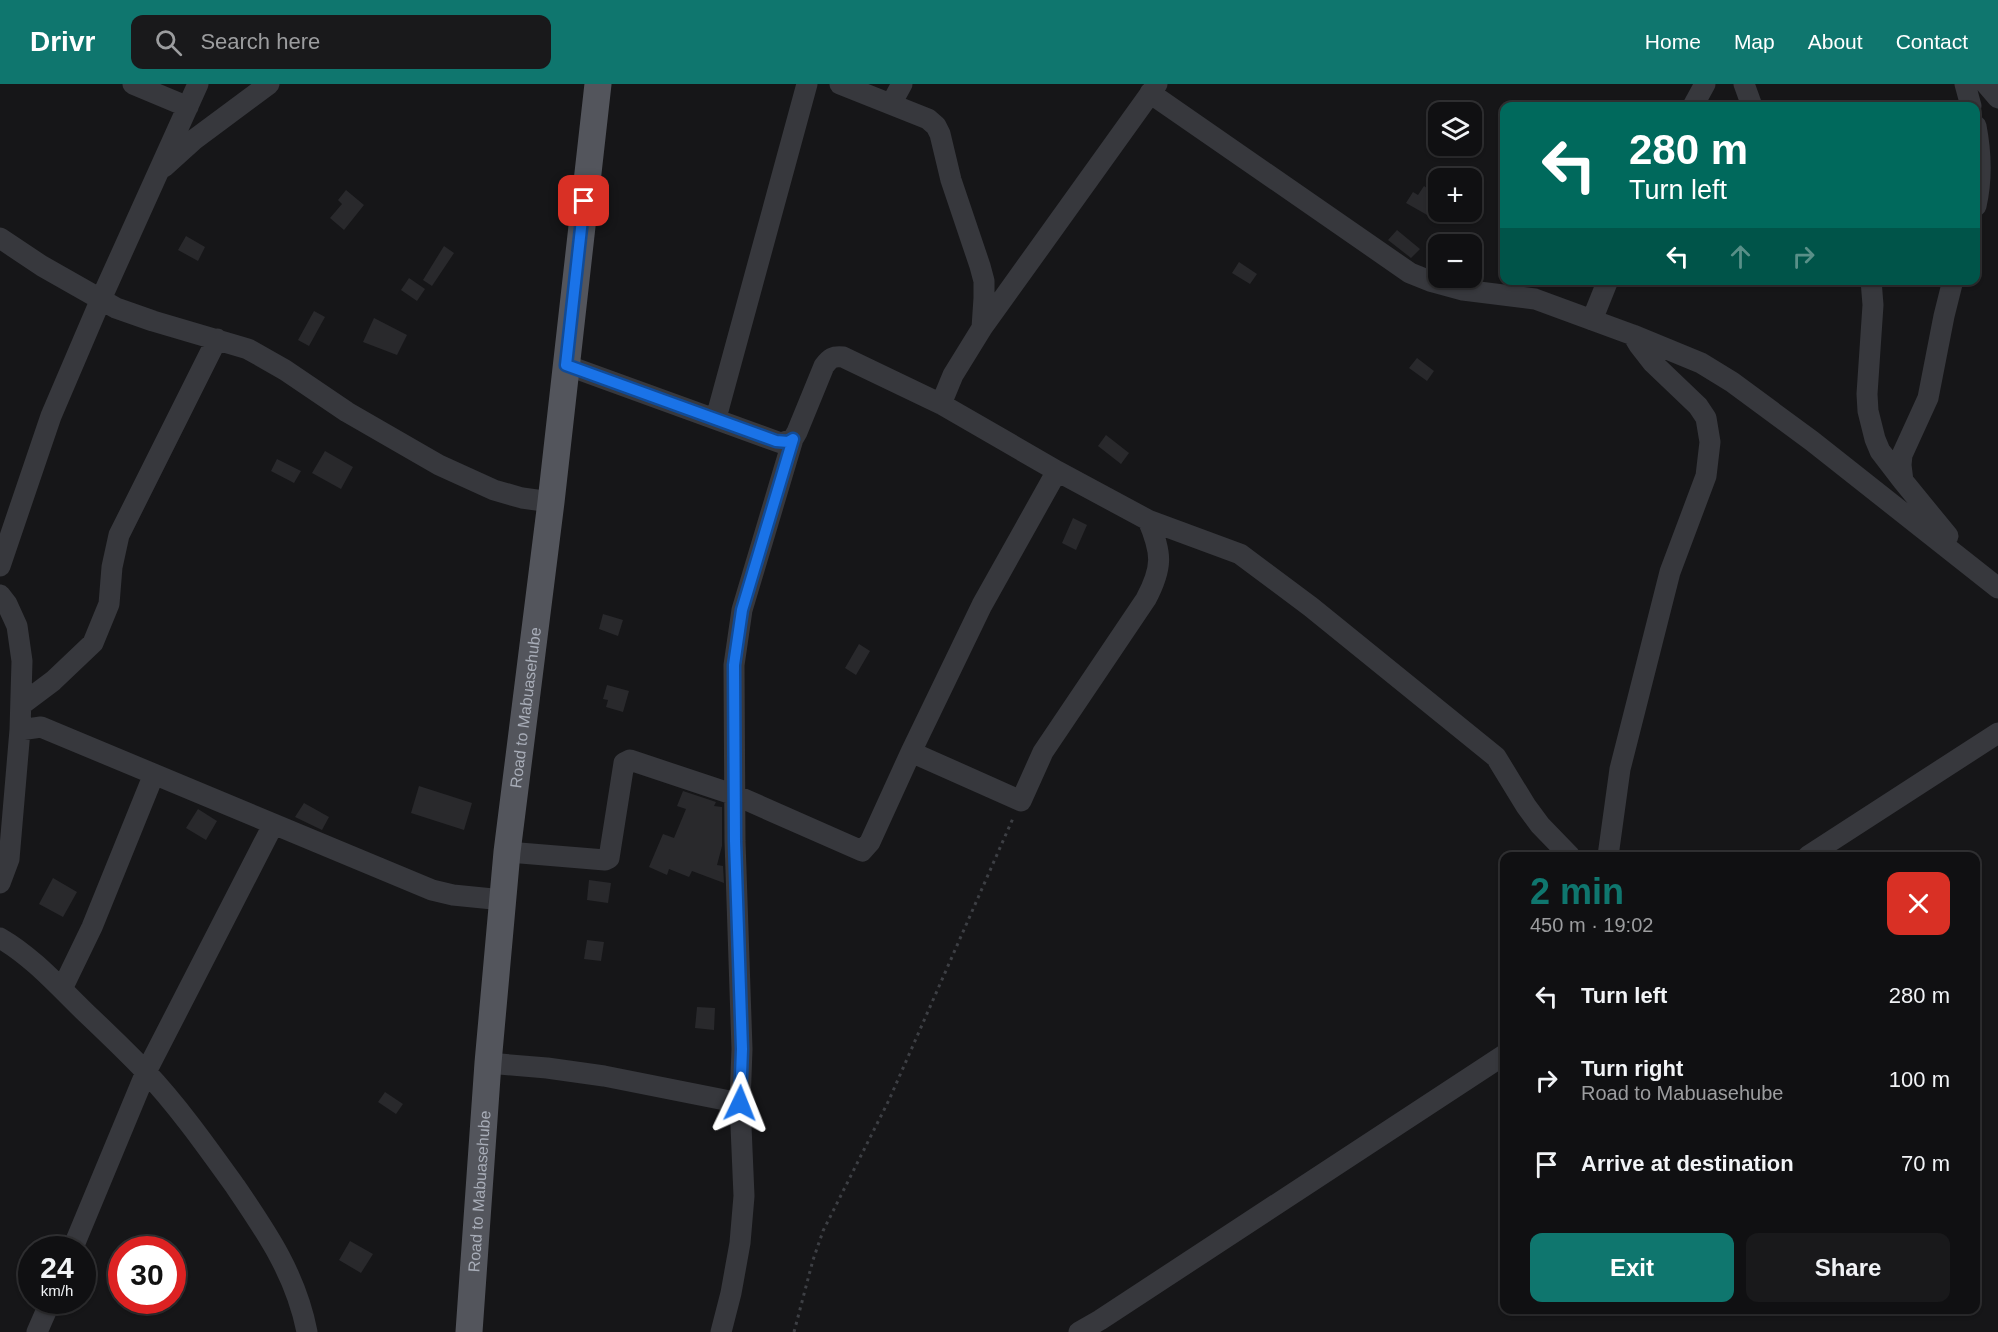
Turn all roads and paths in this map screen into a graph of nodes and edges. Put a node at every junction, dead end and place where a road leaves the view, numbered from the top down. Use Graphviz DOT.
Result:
graph roads {
  1 [pos="133,84"];
  2 [pos="198,84"];
  3 [pos="269,84"];
  4 [pos="598,84"];
  5 [pos="807,84"];
  6 [pos="840,84"];
  7 [pos="902,84"];
  8 [pos="1744,84"];
  9 [pos="1965,84"];
  10 [pos="1986,84"];
  11 [pos="1154,88"];
  12 [pos="1998,98"];
  13 [pos="1751,102"];
  14 [pos="1970,102"];
  15 [pos="891,104"];
  16 [pos="188,107"];
  17 [pos="159,172"];
  18 [pos="0,238"];
  19 [pos="1606,285"];
  20 [pos="1872,285"];
  21 [pos="1952,285"];
  22 [pos="101,299"];
  23 [pos="1592,320"];
  24 [pos="982,328"];
  25 [pos="1633,335"];
  26 [pos="218,339"];
  27 [pos="566,365"];
  28 [pos="941,404"];
  29 [pos="716,418"];
  30 [pos="793,439"];
  31 [pos="1057,471"];
  32 [pos="1903,481"];
  33 [pos="551,501"];
  34 [pos="1148,520"];
  35 [pos="0,566"];
  36 [pos="1974,568"];
  37 [pos="1998,588"];
  38 [pos="0,595"];
  39 [pos="21,705"];
  40 [pos="20,730"];
  41 [pos="1998,733"];
  42 [pos="911,752"];
  43 [pos="154,774"];
  44 [pos="735,795"];
  45 [pos="1021,801"];
  46 [pos="273,825"];
  47 [pos="507,852"];
  48 [pos="1566,852"];
  49 [pos="1609,852"];
  50 [pos="1814,852"];
  51 [pos="0,883"];
  52 [pos="503,900"];
  53 [pos="0,938"];
  54 [pos="62,989"];
  55 [pos="1500,1058"];
  56 [pos="488,1063"];
  57 [pos="146,1072"];
  58 [pos="740,1103"];
  59 [pos="78,1236"];
  60 [pos="45,1314"];
  61 [pos="37,1332"];
  62 [pos="307,1332"];
  63 [pos="469,1332"];
  64 [pos="721,1332"];
  65 [pos="794,1332"];
  66 [pos="1079,1332"];
  1 -- 16 [label="street"];
  2 -- 16 [label="street"];
  3 -- 17 [label="street"];
  4 -- 27 [label="main road, Road to Mabuasehube"];
  5 -- 29 [label="street"];
  6 -- 15 [label="street"];
  7 -- 15 [label="street"];
  8 -- 13 [label="street"];
  9 -- 14 [label="street"];
  10 -- 12 [label="street"];
  11 -- 23 [label="street"];
  11 -- 24 [label="street"];
  15 -- 24 [label="street"];
  16 -- 17 [label="street"];
  17 -- 22 [label="street"];
  18 -- 22 [label="street"];
  19 -- 23 [label="street"];
  20 -- 32 [label="street"];
  21 -- 32 [label="street"];
  22 -- 26 [label="street"];
  22 -- 35 [label="street"];
  23 -- 25 [label="street"];
  24 -- 28 [label="street"];
  25 -- 36 [label="street"];
  25 -- 49 [label="street"];
  26 -- 33 [label="street"];
  26 -- 39 [label="street"];
  27 -- 29 [label="street"];
  27 -- 33 [label="main road, Road to Mabuasehube"];
  28 -- 30 [label="street"];
  28 -- 31 [label="street"];
  29 -- 30 [label="street"];
  30 -- 44 [label="street"];
  31 -- 34 [label="street"];
  31 -- 42 [label="street"];
  32 -- 36 [label="street"];
  33 -- 47 [label="main road, Road to Mabuasehube"];
  34 -- 45 [label="street"];
  34 -- 48 [label="street"];
  36 -- 37 [label="street"];
  38 -- 39 [label="street"];
  39 -- 40 [label="street"];
  40 -- 43 [label="street"];
  40 -- 51 [label="street"];
  41 -- 50 [label="street"];
  42 -- 44 [label="street"];
  42 -- 45 [label="street"];
  43 -- 46 [label="street"];
  43 -- 54 [label="street"];
  44 -- 47 [label="street"];
  44 -- 58 [label="street"];
  45 -- 65 [label="path"];
  46 -- 52 [label="street"];
  46 -- 57 [label="street"];
  47 -- 52 [label="main road, Road to Mabuasehube"];
  52 -- 56 [label="main road, Road to Mabuasehube"];
  53 -- 54 [label="street"];
  54 -- 57 [label="street"];
  55 -- 66 [label="street"];
  56 -- 58 [label="street"];
  56 -- 63 [label="main road, Road to Mabuasehube"];
  57 -- 59 [label="street"];
  57 -- 62 [label="street"];
  58 -- 64 [label="street"];
  60 -- 61 [label="street"];
}
